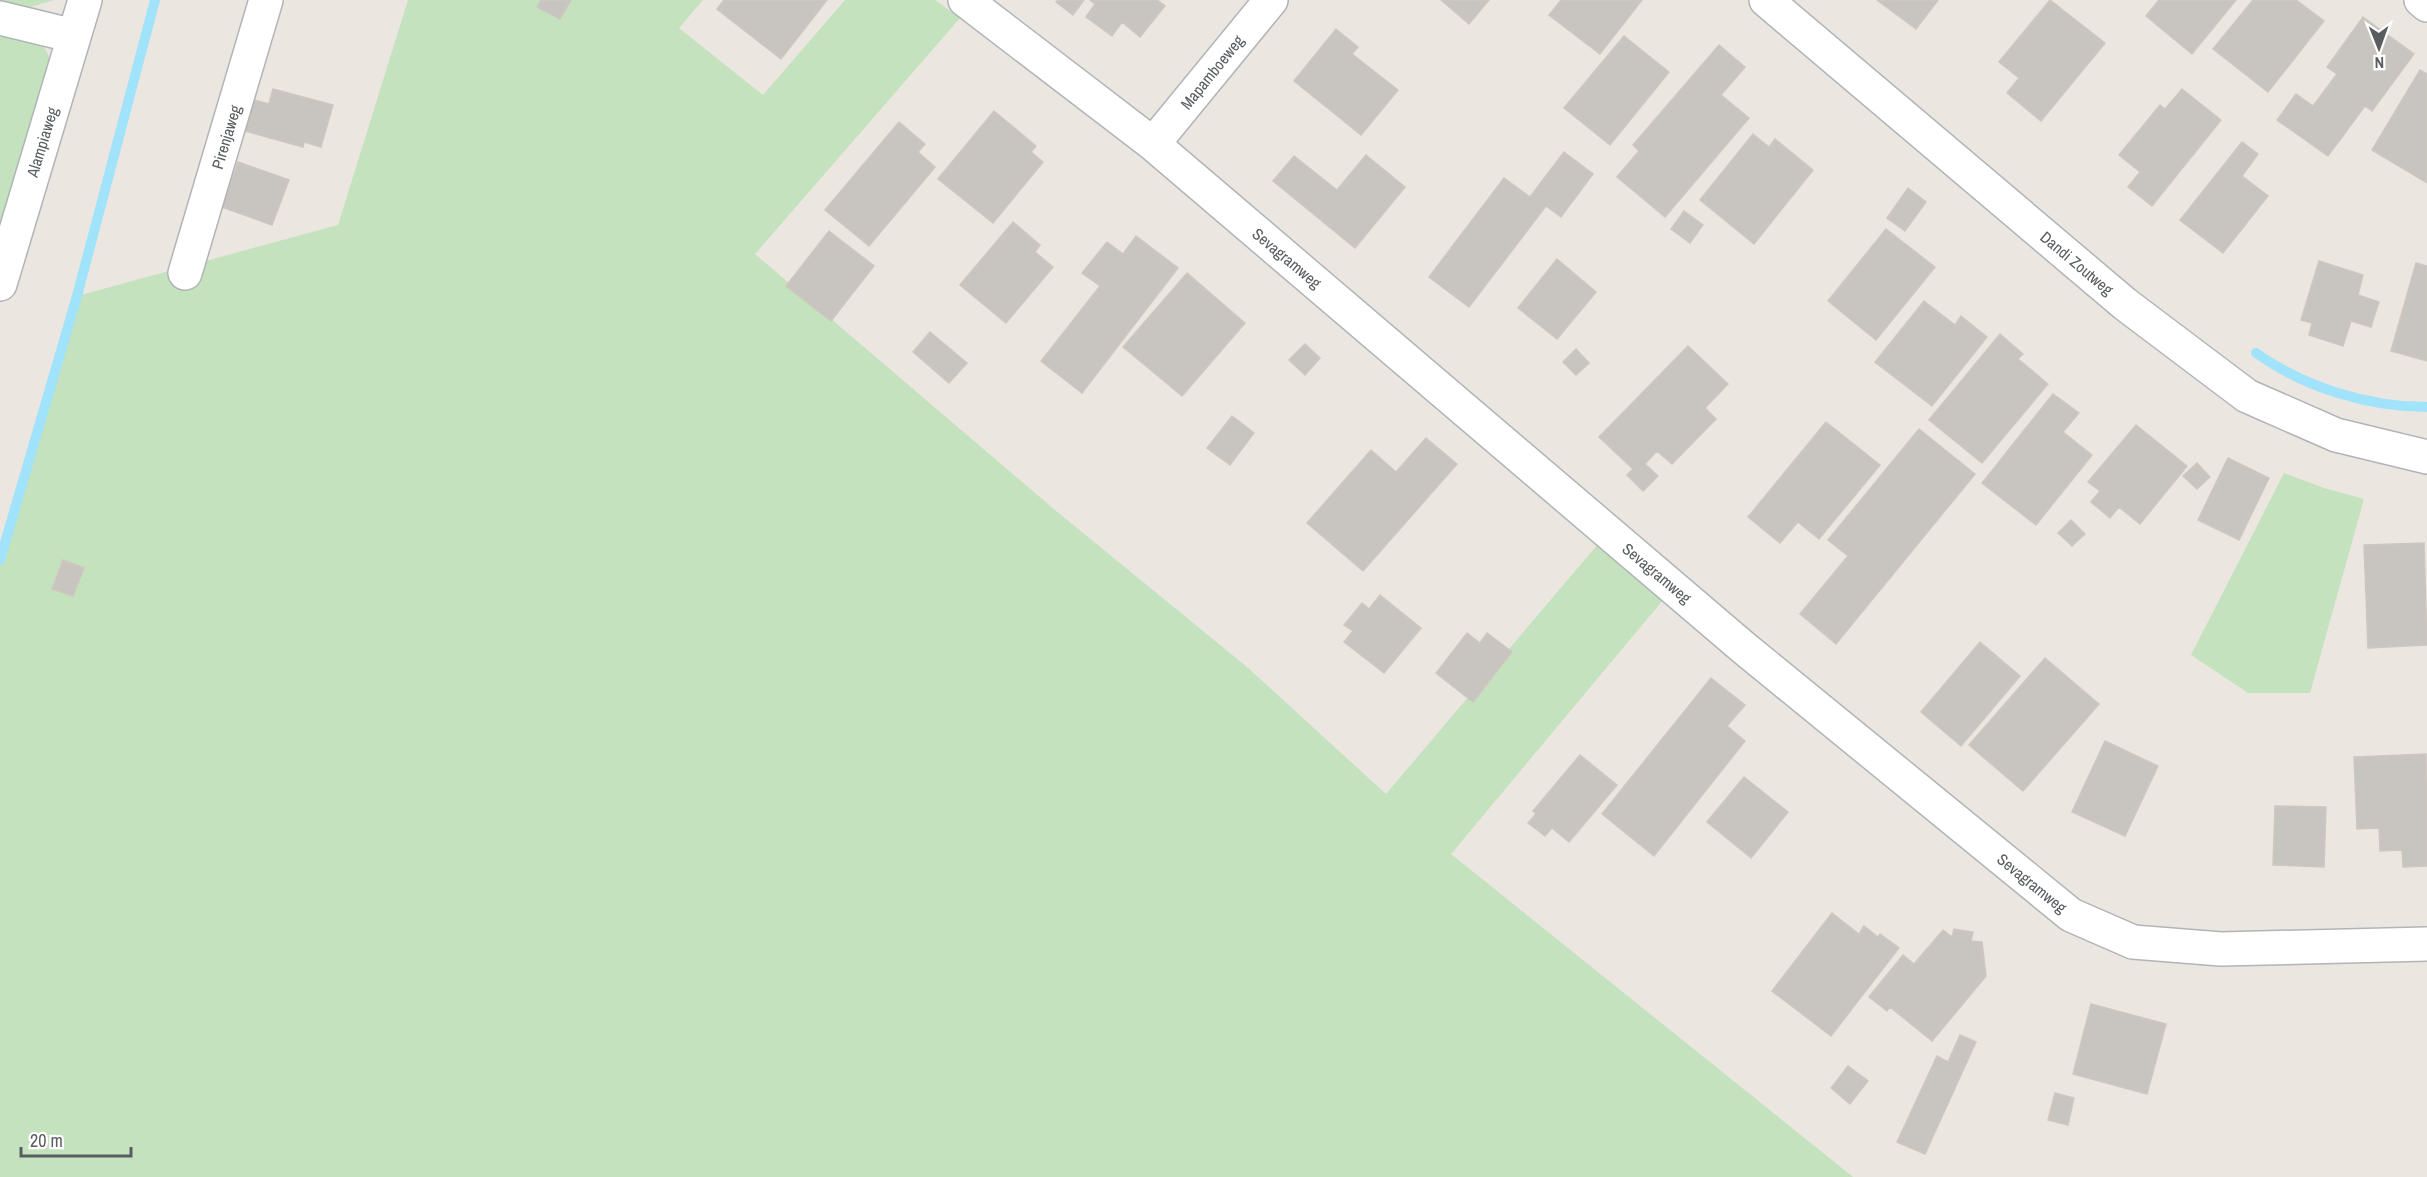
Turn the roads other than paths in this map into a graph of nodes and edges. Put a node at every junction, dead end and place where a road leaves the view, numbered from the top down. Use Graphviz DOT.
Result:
graph roads {
  1 [pos="85,0"];
  2 [pos="266,0"];
  3 [pos="964,0"];
  4 [pos="1271,0"];
  5 [pos="1766,0"];
  6 [pos="2421,0"];
  7 [pos="2427,5"];
  8 [pos="0,18"];
  9 [pos="74,36"];
  10 [pos="1153,144"];
  11 [pos="185,273"];
  12 [pos="0,284"];
  13 [pos="2427,457"];
  14 [pos="2427,944"];
  1 -- 9 [label="street, Alampiaweg"];
  2 -- 11 [label="street, Pirenjaweg"];
  3 -- 10 [label="street, Sevagramweg"];
  4 -- 10 [label="street, Mapamboeweg"];
  5 -- 13 [label="street, Dandi Zoutweg"];
  6 -- 7 [label="street"];
  8 -- 9 [label="street"];
  9 -- 12 [label="street, Alampiaweg"];
  10 -- 14 [label="street, Sevagramweg"];
}
